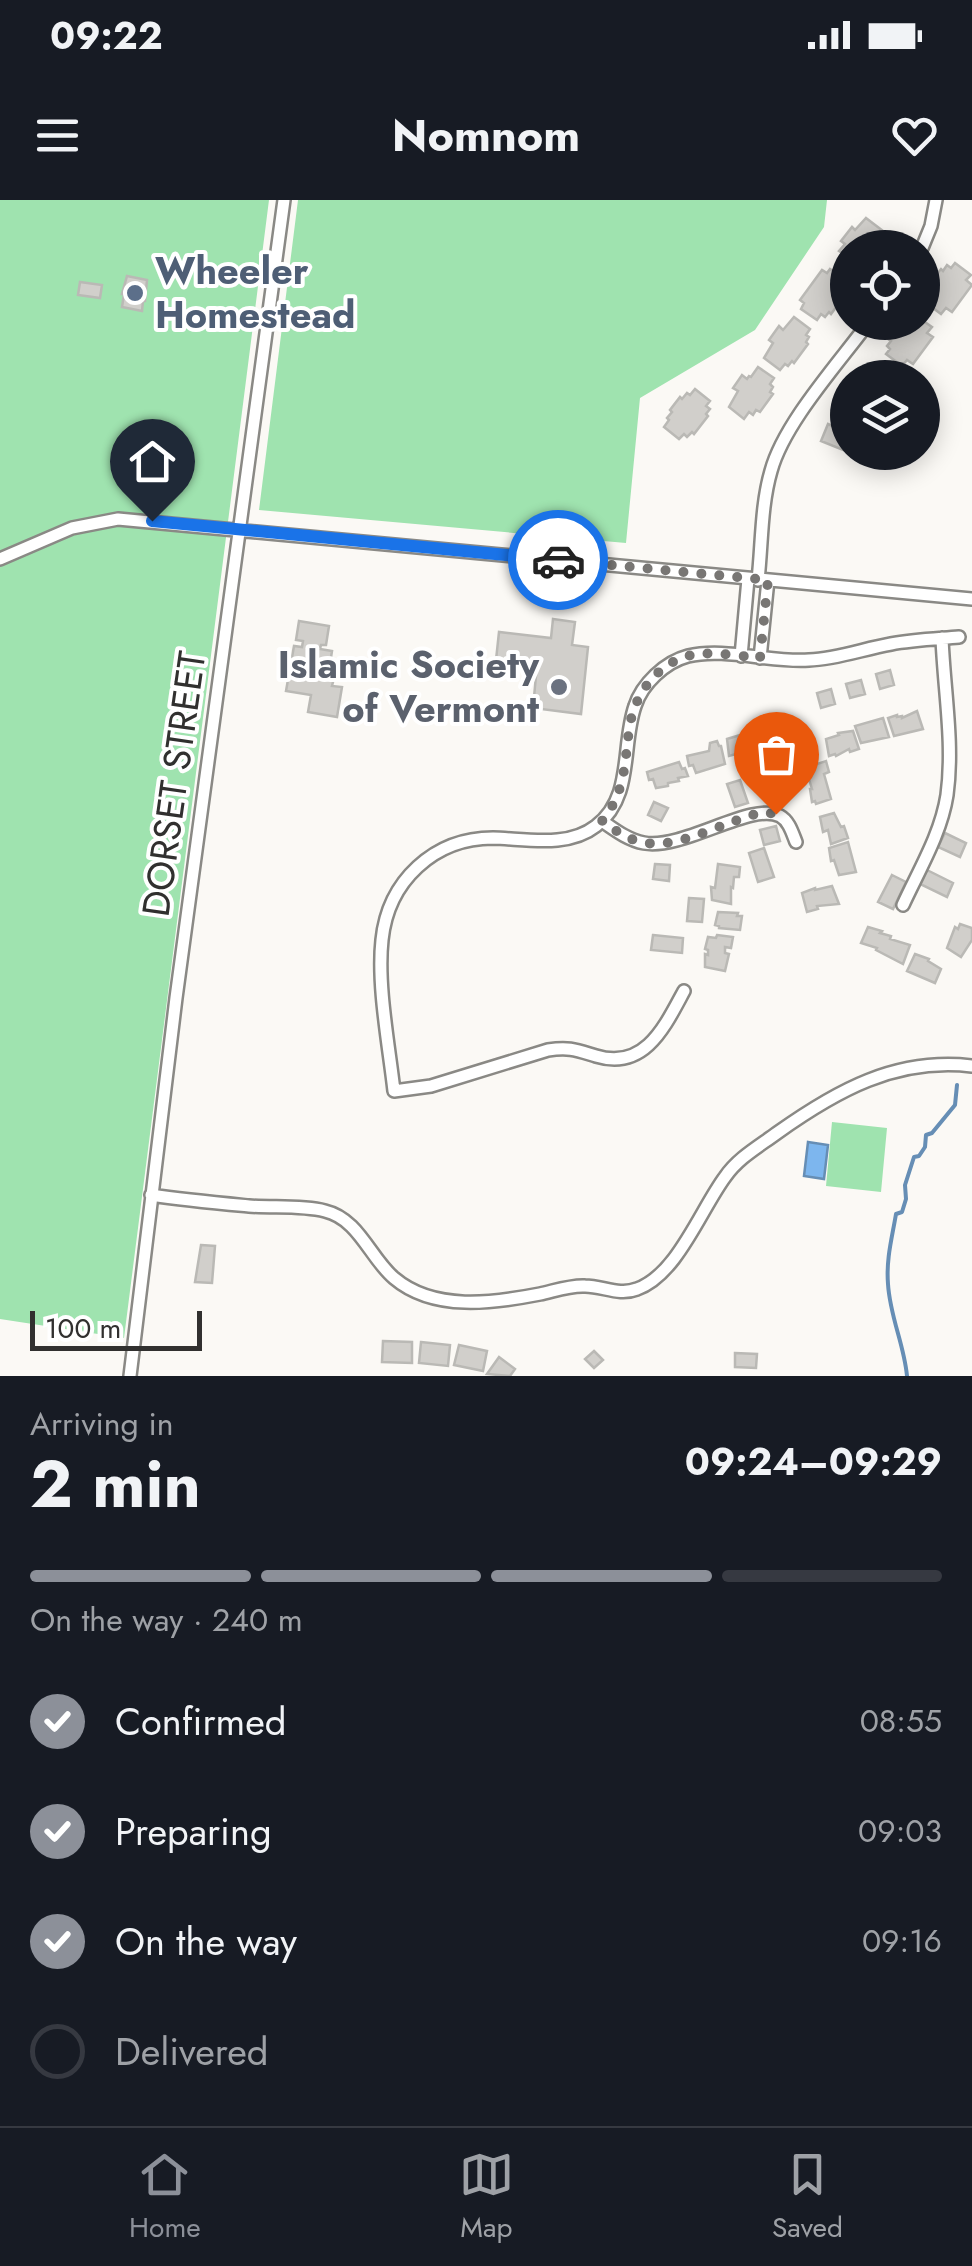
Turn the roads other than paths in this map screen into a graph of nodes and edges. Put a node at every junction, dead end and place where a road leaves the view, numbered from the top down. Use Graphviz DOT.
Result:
graph roads {
  1 [pos="284,200"];
  2 [pos="936,200"];
  3 [pos="929,230"];
  4 [pos="856,340"];
  5 [pos="238,530"];
  6 [pos="0,558"];
  7 [pos="758,580"];
  8 [pos="972,599"];
  9 [pos="942,638"];
  10 [pos="959,638"];
  11 [pos="741,656"];
  12 [pos="760,658"];
  13 [pos="602,821"];
  14 [pos="796,842"];
  15 [pos="904,905"];
  16 [pos="684,991"];
  17 [pos="972,1066"];
  18 [pos="151,1195"];
  19 [pos="130,1376"];
  1 -- 5 [label="street, DORSET STREET"];
  2 -- 3 [label="street"];
  4 -- 7 [label="street"];
  5 -- 6 [label="street"];
  5 -- 7 [label="street"];
  5 -- 18 [label="street, DORSET STREET"];
  7 -- 8 [label="street"];
  7 -- 11 [label="street"];
  7 -- 12 [label="street"];
  9 -- 10 [label="street"];
  9 -- 12 [label="street"];
  9 -- 15 [label="street"];
  11 -- 12 [label="street"];
  11 -- 13 [label="street"];
  13 -- 14 [label="street"];
  13 -- 16 [label="street"];
  17 -- 18 [label="street"];
  18 -- 19 [label="street, DORSET STREET"];
}
